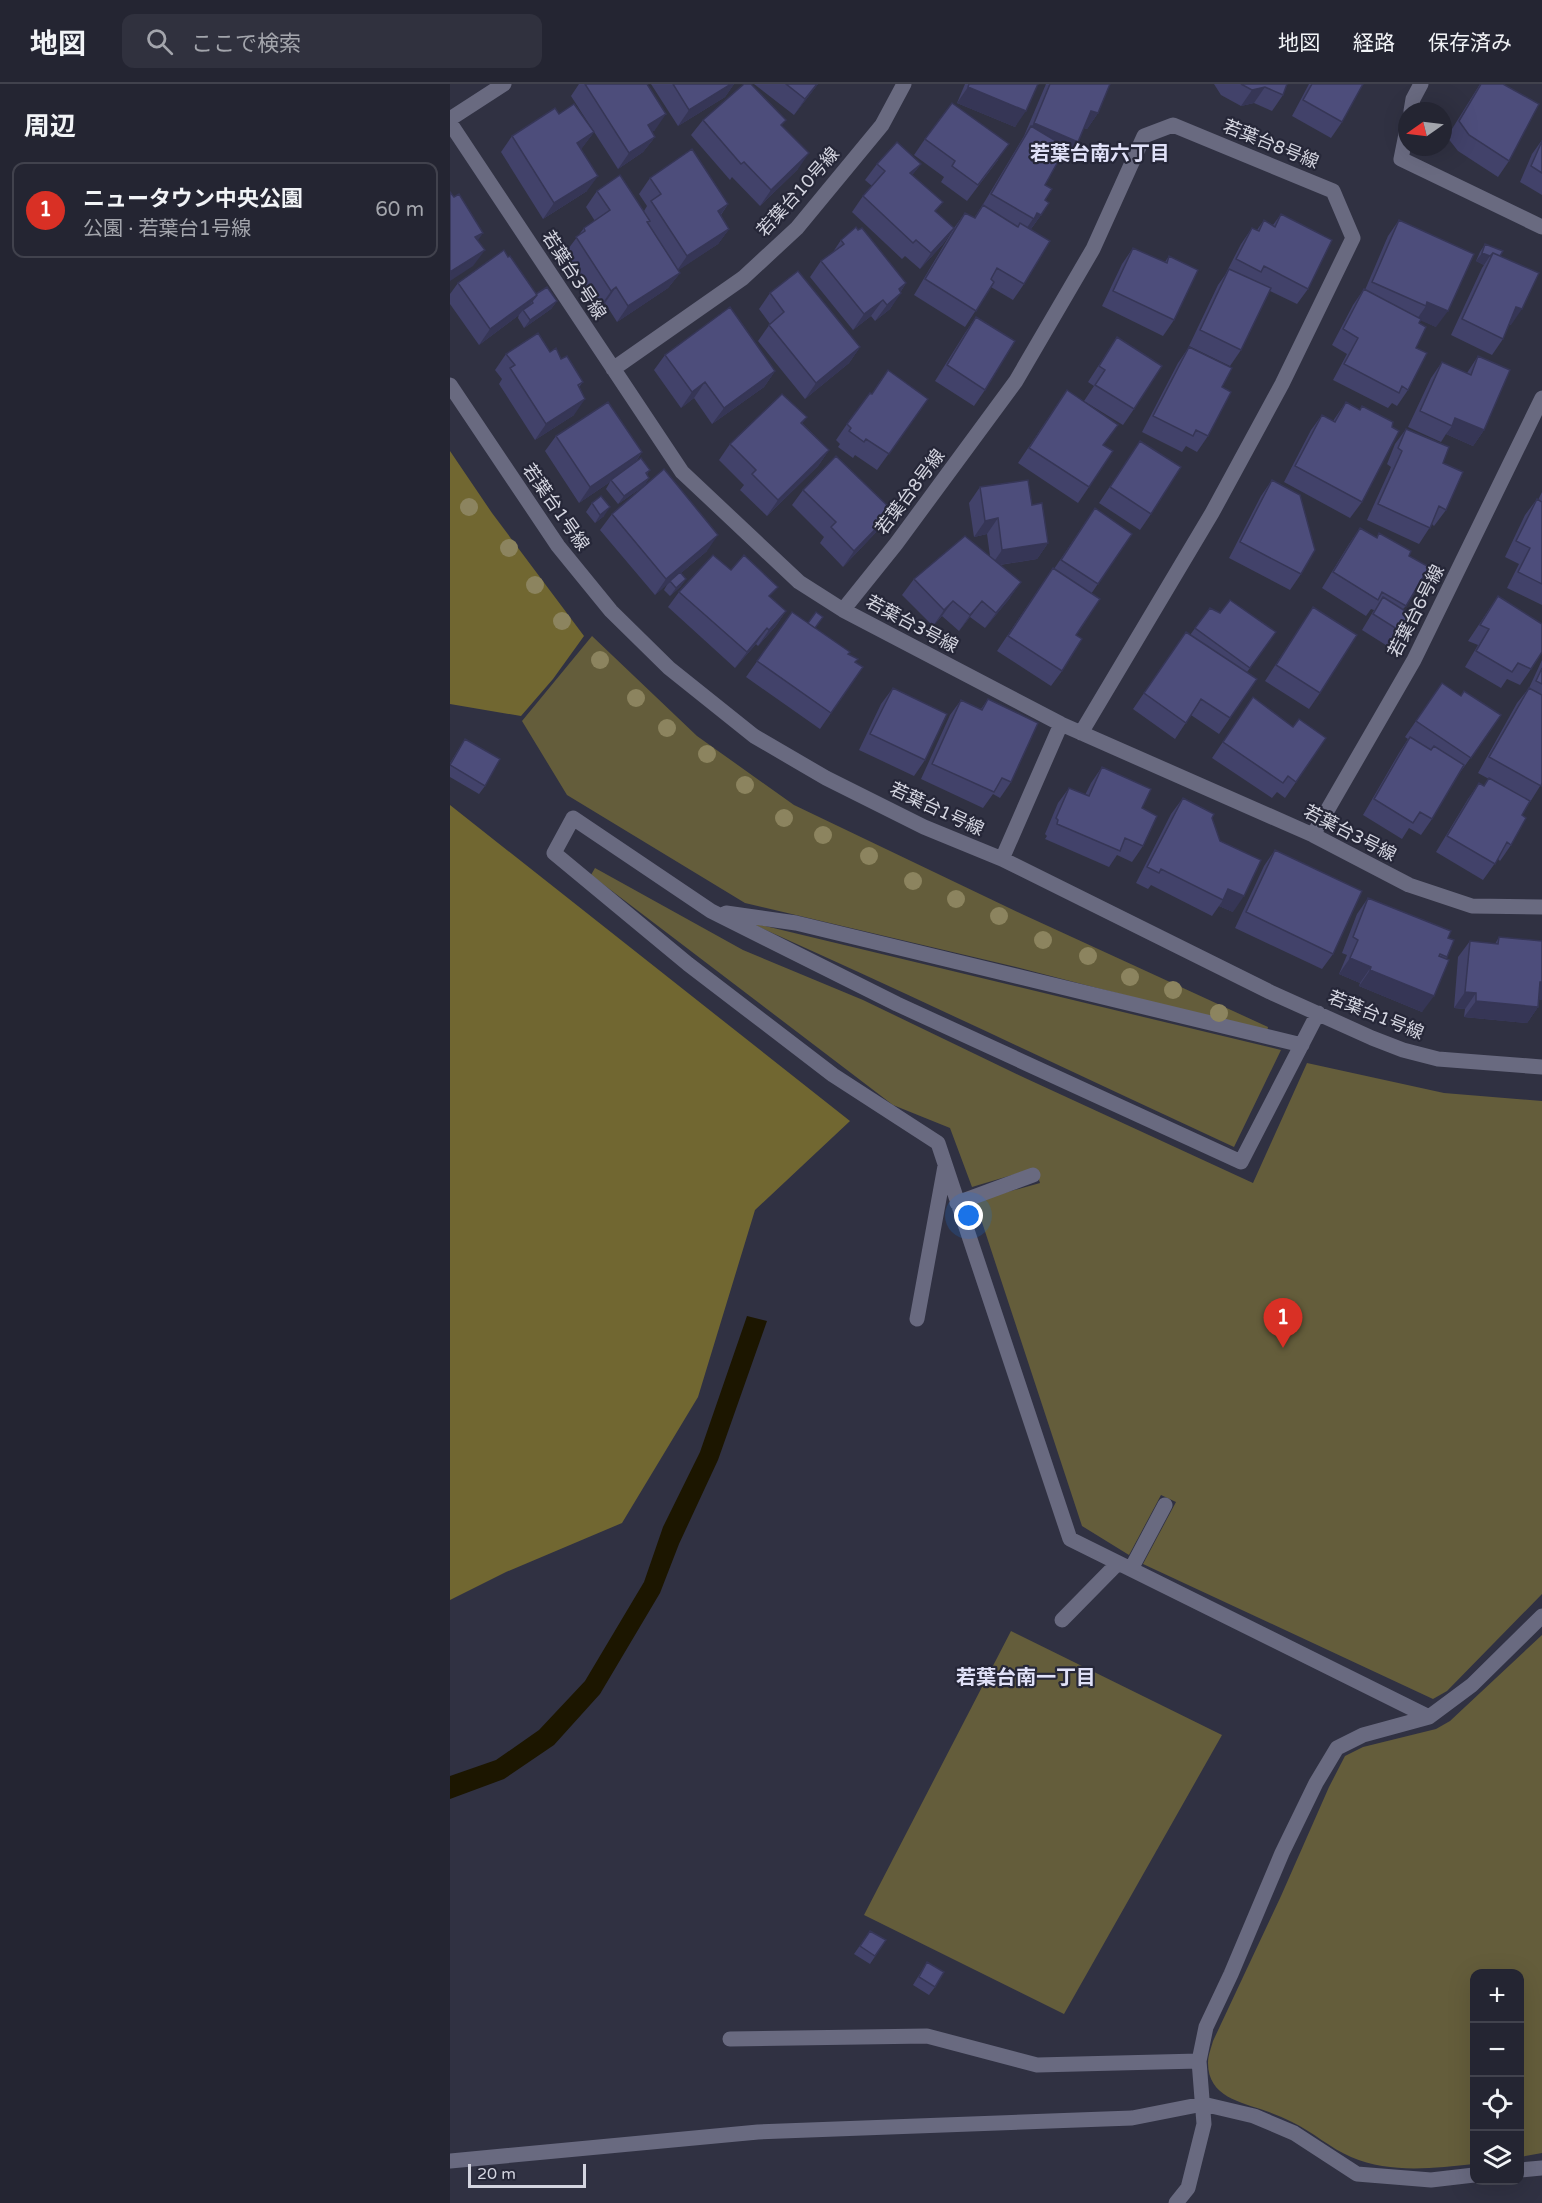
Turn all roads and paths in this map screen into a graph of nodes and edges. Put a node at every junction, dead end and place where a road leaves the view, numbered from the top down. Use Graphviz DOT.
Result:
graph roads {
  1 [pos="504,84"];
  2 [pos="904,84"];
  3 [pos="1421,84"];
  4 [pos="1412,102"];
  5 [pos="450,121"];
  6 [pos="1402,156"];
  7 [pos="1542,228"];
  8 [pos="613,369"];
  9 [pos="450,385"];
  10 [pos="1542,398"];
  11 [pos="843,610"];
  12 [pos="1061,724"];
  13 [pos="1081,733"];
  14 [pos="1313,835"];
  15 [pos="1002,859"];
  16 [pos="1539,903"];
  17 [pos="711,911"];
  18 [pos="1318,1013"];
  19 [pos="1302,1045"];
  20 [pos="1542,1067"];
  21 [pos="945,1163"];
  22 [pos="1033,1175"];
  23 [pos="957,1203"];
  24 [pos="917,1319"];
  25 [pos="1165,1505"];
  26 [pos="1124,1566"];
  27 [pos="1542,1616"];
  28 [pos="1062,1620"];
  29 [pos="1429,1717"];
  30 [pos="730,2039"];
  31 [pos="1199,2061"];
  32 [pos="1203,2104"];
  33 [pos="450,2161"];
  34 [pos="1542,2168"];
  35 [pos="1524,2170"];
  36 [pos="1470,2175"];
  37 [pos="1176,2203"];
  1 -- 5 [label="street"];
  2 -- 8 [label="street, 若葉台10号線"];
  3 -- 4 [label="street"];
  5 -- 8 [label="street, 若葉台3号線"];
  6 -- 7 [label="street"];
  8 -- 11 [label="street, 若葉台3号線"];
  9 -- 15 [label="street, 若葉台1号線"];
  10 -- 14 [label="street, 若葉台6号線"];
  11 -- 12 [label="street, 若葉台3号線"];
  11 -- 13 [label="street, 若葉台8号線"];
  12 -- 13 [label="street, 若葉台3号線"];
  12 -- 15 [label="street"];
  13 -- 14 [label="street, 若葉台3号線"];
  14 -- 16 [label="street, 若葉台3号線"];
  15 -- 18 [label="street, 若葉台1号線"];
  17 -- 19 [label="street"];
  17 -- 19 [label="street"];
  17 -- 21 [label="street"];
  18 -- 19 [label="street"];
  18 -- 20 [label="street, 若葉台1号線"];
  21 -- 23 [label="street"];
  21 -- 24 [label="street"];
  22 -- 23 [label="street"];
  23 -- 26 [label="street"];
  25 -- 26 [label="street"];
  26 -- 28 [label="street"];
  26 -- 29 [label="street"];
  27 -- 29 [label="street"];
  29 -- 31 [label="street"];
  30 -- 31 [label="street"];
  31 -- 32 [label="street"];
  32 -- 33 [label="street"];
  32 -- 36 [label="street"];
  32 -- 37 [label="street"];
  34 -- 35 [label="street"];
}
